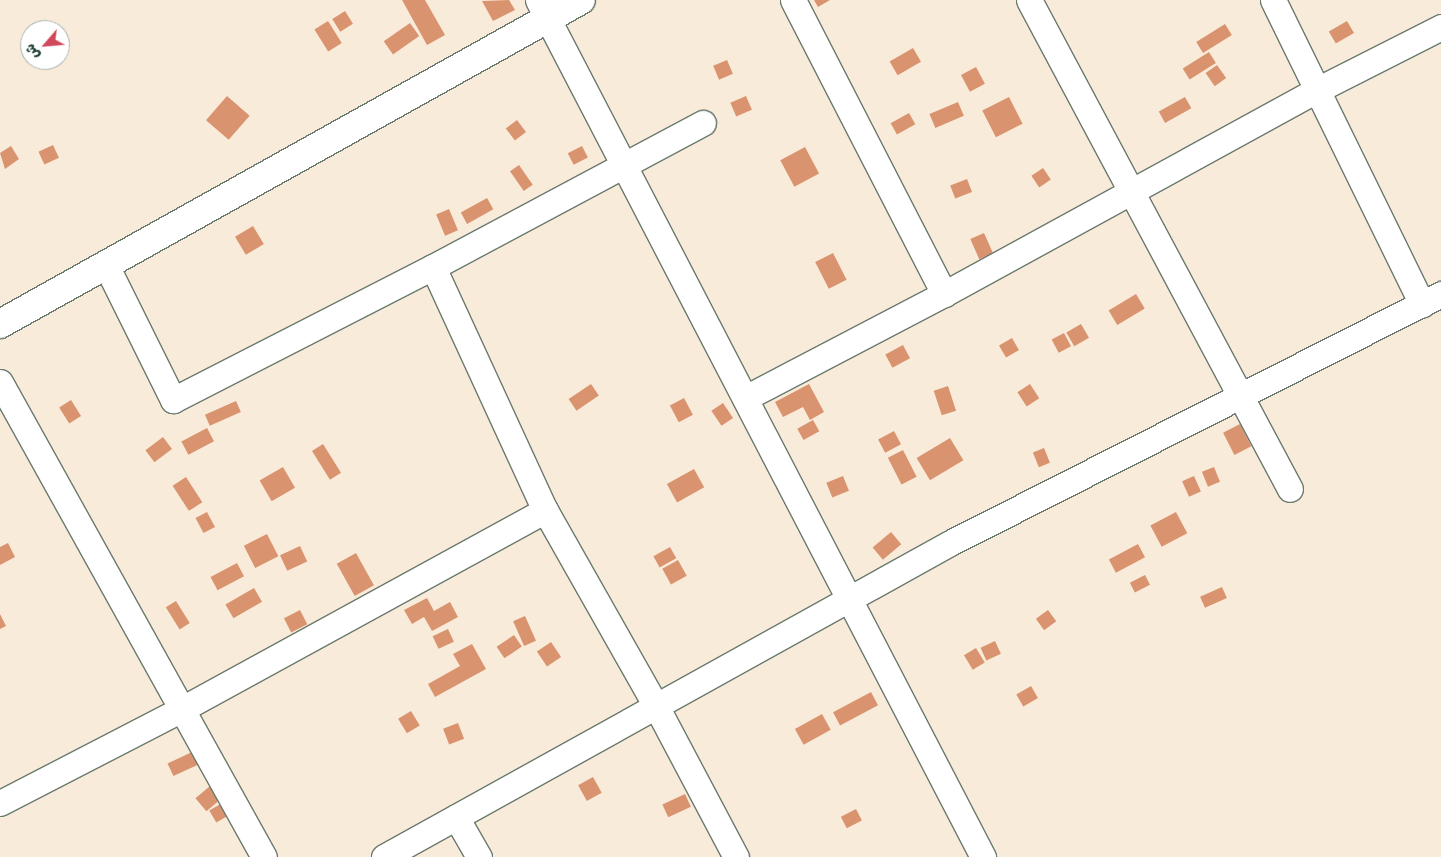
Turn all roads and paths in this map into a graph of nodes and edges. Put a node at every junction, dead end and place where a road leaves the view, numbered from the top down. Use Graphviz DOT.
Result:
graph roads {
  1 [pos="582,0"];
  2 [pos="793,0"];
  3 [pos="1029,0"];
  4 [pos="1273,0"];
  5 [pos="543,9"];
  6 [pos="1441,27"];
  7 [pos="1318,90"];
  8 [pos="704,124"];
  9 [pos="623,166"];
  10 [pos="1132,193"];
  11 [pos="106,265"];
  12 [pos="433,267"];
  13 [pos="944,294"];
  14 [pos="1432,299"];
  15 [pos="0,324"];
  16 [pos="0,382"];
  17 [pos="1241,396"];
  18 [pos="745,398"];
  19 [pos="1290,489"];
  20 [pos="545,510"];
  21 [pos="850,598"];
  22 [pos="656,706"];
  23 [pos="182,709"];
  24 [pos="0,803"];
  25 [pos="456,817"];
  26 [pos="264,857"];
  27 [pos="384,857"];
  28 [pos="479,857"];
  29 [pos="736,857"];
  30 [pos="983,857"];
  1 -- 5 [label="main road"];
  2 -- 13 [label="street"];
  3 -- 10 [label="street"];
  4 -- 7 [label="street"];
  5 -- 9 [label="street"];
  5 -- 11 [label="main road"];
  6 -- 7 [label="street"];
  7 -- 10 [label="street"];
  7 -- 14 [label="street"];
  8 -- 9 [label="street"];
  9 -- 12 [label="street"];
  9 -- 18 [label="street"];
  10 -- 13 [label="street"];
  10 -- 17 [label="street"];
  11 -- 12 [label="street"];
  11 -- 15 [label="main road"];
  12 -- 20 [label="street"];
  13 -- 18 [label="street"];
  14 -- 17 [label="street"];
  16 -- 23 [label="street"];
  17 -- 19 [label="street"];
  17 -- 21 [label="street"];
  18 -- 21 [label="street"];
  20 -- 22 [label="street"];
  20 -- 23 [label="street"];
  21 -- 22 [label="street"];
  21 -- 30 [label="street"];
  22 -- 25 [label="street"];
  22 -- 29 [label="street"];
  23 -- 24 [label="street"];
  23 -- 26 [label="street"];
  25 -- 27 [label="street"];
  25 -- 28 [label="street"];
}
